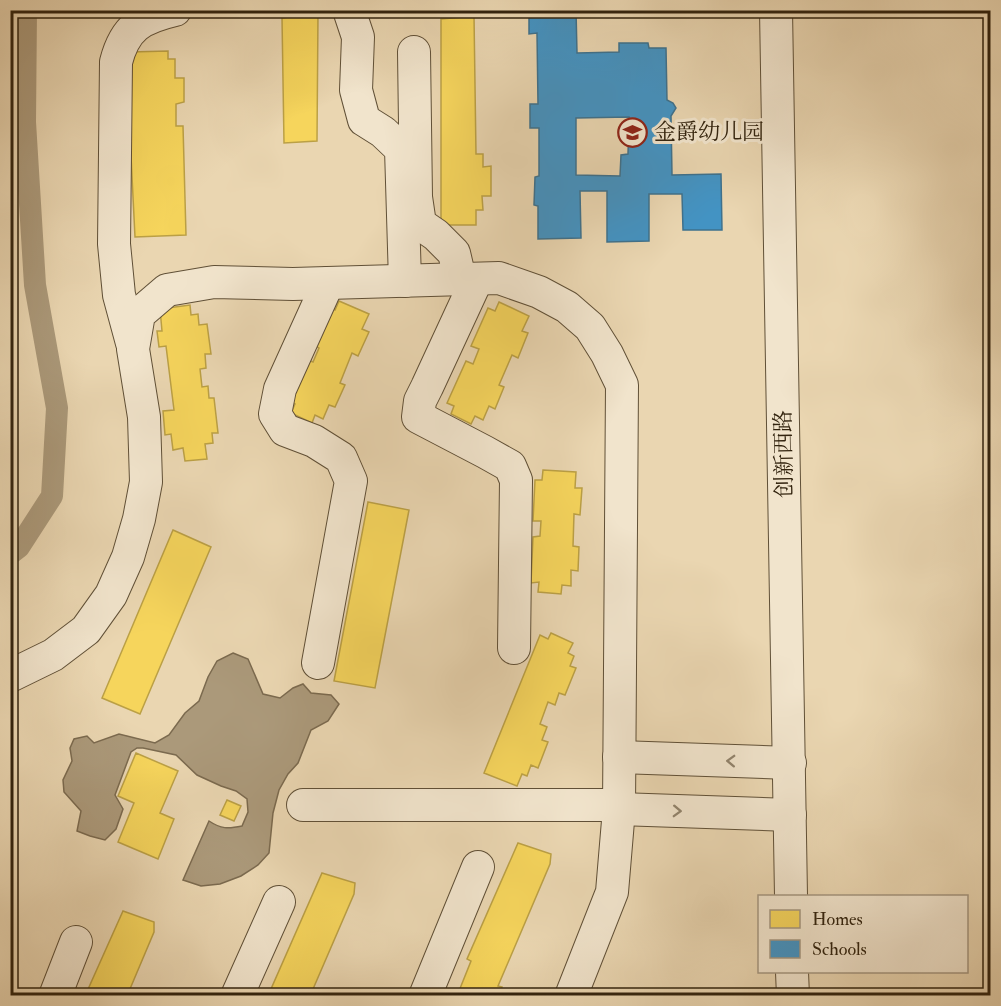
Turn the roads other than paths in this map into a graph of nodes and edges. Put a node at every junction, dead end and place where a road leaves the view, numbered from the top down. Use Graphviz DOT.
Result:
graph roads {
  1 [pos="175,10"];
  2 [pos="349,10"];
  3 [pos="776,10"];
  4 [pos="414,52"];
  5 [pos="469,279"];
  6 [pos="405,281"];
  7 [pos="328,283"];
  8 [pos="133,349"];
  9 [pos="514,648"];
  10 [pos="318,663"];
  11 [pos="10,676"];
  12 [pos="619,757"];
  13 [pos="789,763"];
  14 [pos="303,805"];
  15 [pos="619,807"];
  16 [pos="790,815"];
  17 [pos="478,867"];
  18 [pos="791,895"];
  19 [pos="279,902"];
  20 [pos="76,942"];
  21 [pos="792,973"];
  22 [pos="55,996"];
  23 [pos="237,996"];
  24 [pos="425,996"];
  25 [pos="571,996"];
  26 [pos="793,996"];
  1 -- 8 [label="street"];
  2 -- 6 [label="street"];
  3 -- 13 [label="street, 创新西路"];
  4 -- 5 [label="street"];
  5 -- 6 [label="street"];
  5 -- 9 [label="street"];
  5 -- 12 [label="street"];
  6 -- 7 [label="street"];
  7 -- 8 [label="street"];
  7 -- 10 [label="street"];
  8 -- 11 [label="street"];
  13 -- 12 [label="street, one-way"];
  12 -- 15 [label="street"];
  13 -- 16 [label="street, 创新西路"];
  14 -- 15 [label="street"];
  15 -- 16 [label="street, one-way"];
  15 -- 25 [label="street"];
  16 -- 18 [label="street, 创新西路"];
  17 -- 24 [label="street"];
  19 -- 23 [label="street"];
  20 -- 22 [label="street"];
  21 -- 26 [label="street"];
}
